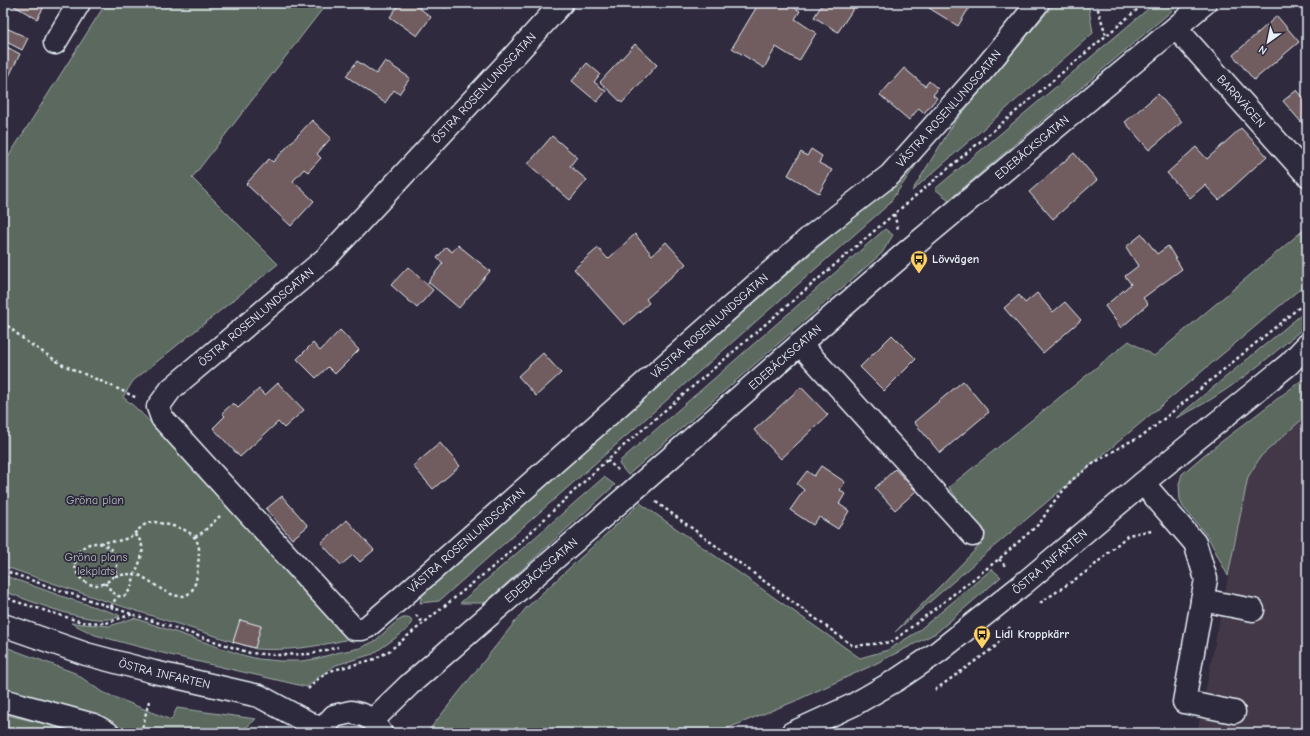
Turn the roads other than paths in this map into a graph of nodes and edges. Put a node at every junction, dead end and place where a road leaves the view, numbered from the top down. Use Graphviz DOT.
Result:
graph roads {
  1 [pos="79,3"];
  2 [pos="562,3"];
  3 [pos="1038,3"];
  4 [pos="1205,3"];
  5 [pos="1176,28"];
  6 [pos="55,43"];
  7 [pos="1307,175"];
  8 [pos="800,344"];
  9 [pos="1307,345"];
  10 [pos="1298,359"];
  11 [pos="1143,483"];
  12 [pos="237,500"];
  13 [pos="973,535"];
  14 [pos="1202,600"];
  15 [pos="1253,610"];
  16 [pos="3,625"];
  17 [pos="3,700"];
  18 [pos="1234,712"];
  19 [pos="377,727"];
  20 [pos="321,732"];
  21 [pos="108,733"];
  22 [pos="792,733"];
  1 -- 6 [label="street"];
  2 -- 12 [label="street, ÖSTRA ROSENLUNDSGATAN"];
  3 -- 12 [label="street, VÄSTRA ROSENLUNDSGATAN"];
  4 -- 5 [label="street, EDEBÄCKSGATAN"];
  5 -- 7 [label="street, BARRVÄGEN"];
  5 -- 8 [label="street, EDEBÄCKSGATAN"];
  8 -- 13 [label="street"];
  8 -- 19 [label="street, EDEBÄCKSGATAN"];
  9 -- 10 [label="street, ÖSTRA INFARTEN"];
  10 -- 11 [label="street, ÖSTRA INFARTEN"];
  11 -- 14 [label="street"];
  11 -- 22 [label="street, ÖSTRA INFARTEN"];
  14 -- 15 [label="street"];
  14 -- 18 [label="street"];
  16 -- 20 [label="street, ÖSTRA INFARTEN"];
  17 -- 21 [label="street"];
  19 -- 20 [label="street"];
}
